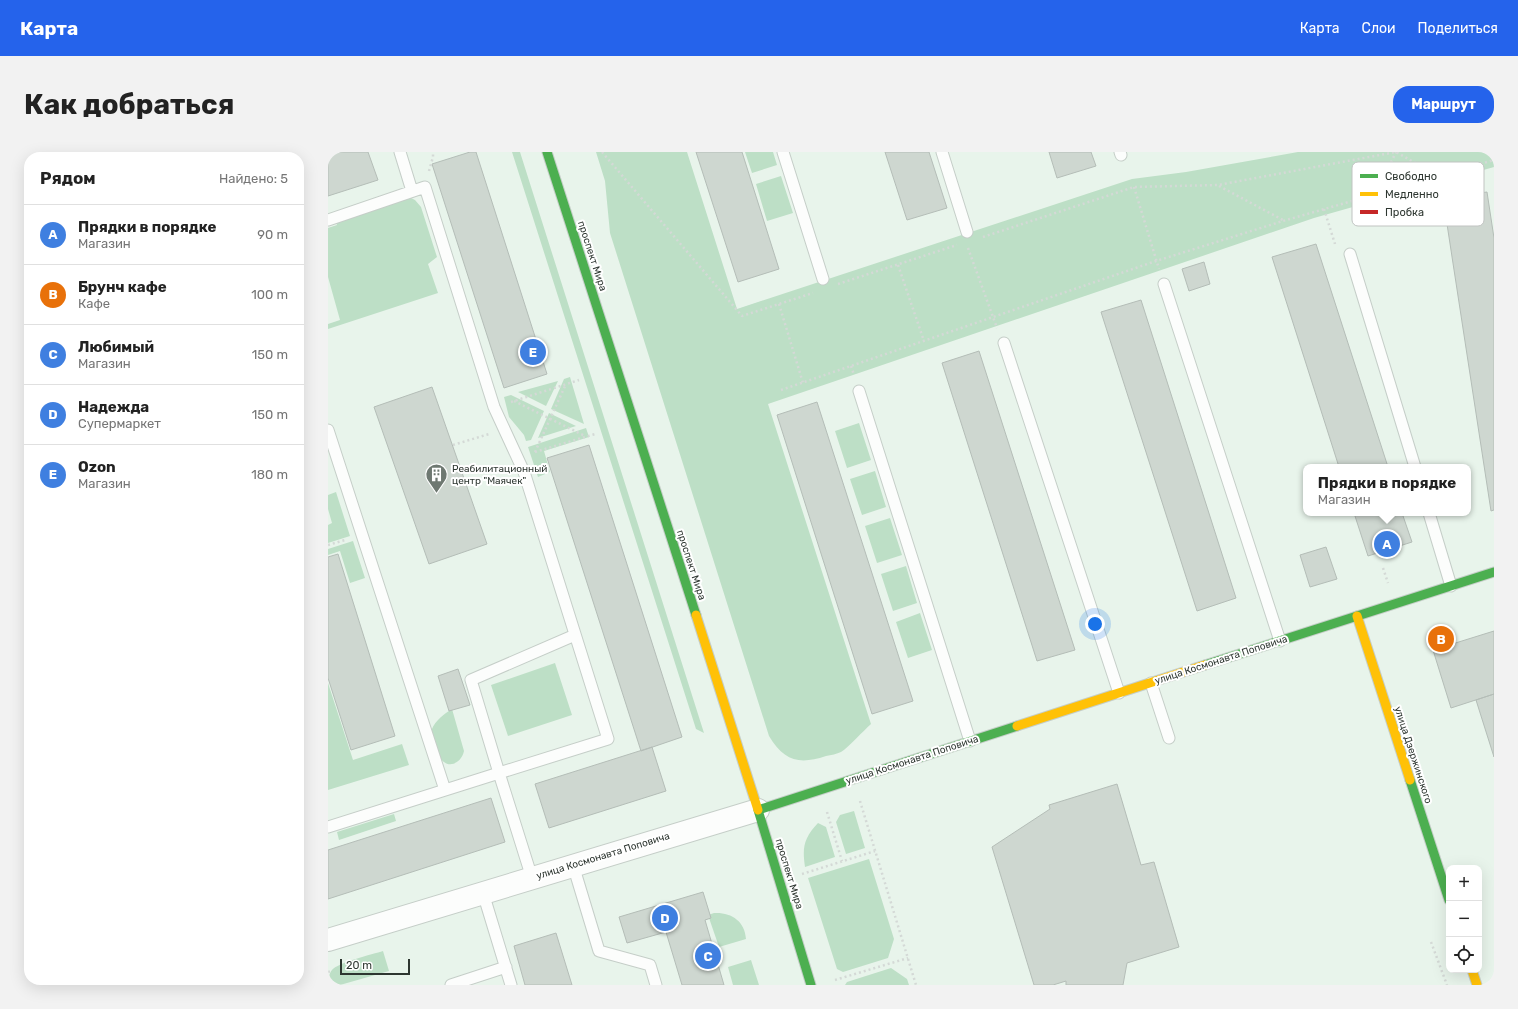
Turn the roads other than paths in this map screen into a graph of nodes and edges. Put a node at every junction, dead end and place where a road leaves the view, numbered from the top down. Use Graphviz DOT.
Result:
graph roads {
  1 [pos="400,152"];
  2 [pos="547,152"];
  3 [pos="783,152"];
  4 [pos="942,152"];
  5 [pos="412,191"];
  6 [pos="328,220"];
  7 [pos="967,237"];
  8 [pos="1350,254"];
  9 [pos="823,279"];
  10 [pos="1164,284"];
  11 [pos="1004,343"];
  12 [pos="859,391"];
  13 [pos="328,430"];
  14 [pos="1414,464"];
  15 [pos="1430,516"];
  16 [pos="1494,572"];
  17 [pos="1451,586"];
  18 [pos="1357,616"];
  19 [pos="575,635"];
  20 [pos="1280,641"];
  21 [pos="1151,683"];
  22 [pos="1118,693"];
  23 [pos="1169,738"];
  24 [pos="970,741"];
  25 [pos="499,773"];
  26 [pos="445,790"];
  27 [pos="758,810"];
  28 [pos="328,827"];
  29 [pos="573,865"];
  30 [pos="532,878"];
  31 [pos="1446,891"];
  32 [pos="483,893"];
  33 [pos="328,940"];
  34 [pos="506,967"];
  35 [pos="1473,973"];
  36 [pos="451,985"];
  37 [pos="511,985"];
  38 [pos="656,985"];
  39 [pos="811,985"];
  40 [pos="1477,985"];
  1 -- 5 [label="lane"];
  2 -- 27 [label="street, проспект Мира"];
  3 -- 9 [label="lane"];
  4 -- 7 [label="lane"];
  5 -- 6 [label="lane"];
  5 -- 19 [label="lane"];
  8 -- 14 [label="lane"];
  10 -- 20 [label="lane"];
  11 -- 22 [label="lane"];
  12 -- 24 [label="lane"];
  13 -- 26 [label="lane"];
  15 -- 17 [label="lane"];
  16 -- 17 [label="street, улица Космонавта Поповича"];
  17 -- 18 [label="street, улица Космонавта Поповича"];
  18 -- 20 [label="street, улица Космонавта Поповича"];
  18 -- 31 [label="street, улица Дзержинского"];
  19 -- 25 [label="lane"];
  19 -- 25 [label="lane"];
  20 -- 21 [label="street, улица Космонавта Поповича"];
  21 -- 22 [label="street, улица Космонавта Поповича"];
  21 -- 23 [label="lane"];
  22 -- 24 [label="street, улица Космонавта Поповича"];
  24 -- 27 [label="street, улица Космонавта Поповича"];
  25 -- 26 [label="lane"];
  25 -- 30 [label="lane"];
  26 -- 28 [label="lane"];
  27 -- 29 [label="street, улица Космонавта Поповича"];
  27 -- 39 [label="street, проспект Мира"];
  29 -- 30 [label="street, улица Космонавта Поповича"];
  29 -- 38 [label="lane"];
  30 -- 32 [label="street, улица Космонавта Поповича"];
  32 -- 33 [label="street, улица Космонавта Поповича"];
  32 -- 34 [label="lane"];
  34 -- 36 [label="lane"];
  34 -- 37 [label="lane"];
  35 -- 40 [label="street"];
}
